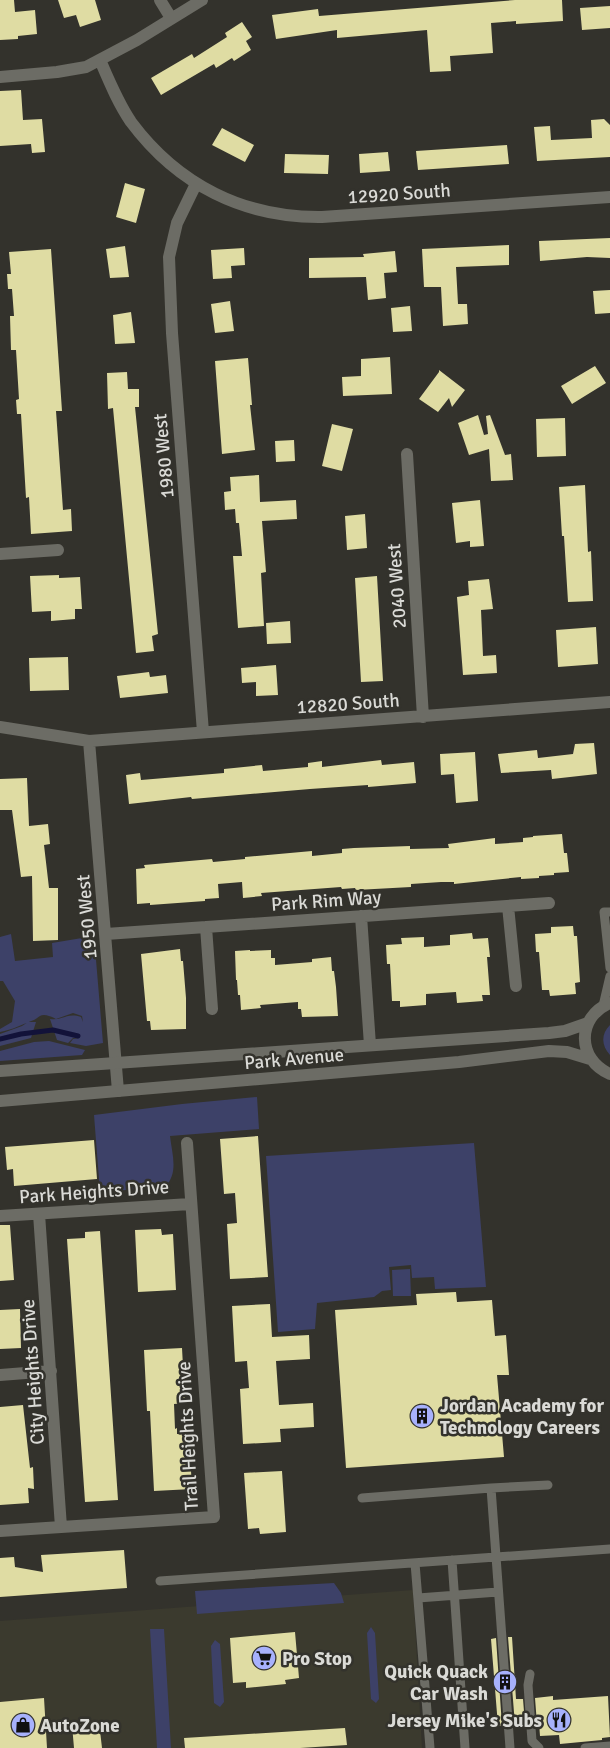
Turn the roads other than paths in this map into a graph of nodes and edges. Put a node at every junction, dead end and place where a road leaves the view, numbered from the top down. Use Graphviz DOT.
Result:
graph roads {
  1 [pos="160,0"];
  2 [pos="202,0"];
  3 [pos="171,18"];
  4 [pos="100,60"];
  5 [pos="0,77"];
  6 [pos="196,184"];
  7 [pos="610,197"];
  8 [pos="407,454"];
  9 [pos="58,550"];
  10 [pos="0,554"];
  11 [pos="610,702"];
  12 [pos="423,717"];
  13 [pos="0,727"];
  14 [pos="203,732"];
  15 [pos="89,741"];
  16 [pos="549,903"];
  17 [pos="508,906"];
  18 [pos="607,912"];
  19 [pos="361,916"];
  20 [pos="206,927"];
  21 [pos="106,934"];
  22 [pos="610,968"];
  23 [pos="610,976"];
  24 [pos="516,986"];
  25 [pos="607,1004"];
  26 [pos="212,1009"];
  27 [pos="588,1023"];
  28 [pos="370,1045"];
  29 [pos="590,1059"];
  30 [pos="117,1062"];
  31 [pos="0,1071"];
  32 [pos="606,1072"];
  33 [pos="610,1084"];
  34 [pos="118,1091"];
  35 [pos="0,1101"];
  36 [pos="187,1143"];
  37 [pos="190,1204"];
  38 [pos="38,1214"];
  39 [pos="0,1216"];
  40 [pos="51,1371"];
  41 [pos="0,1375"];
  42 [pos="548,1485"];
  43 [pos="491,1488"];
  44 [pos="362,1498"];
  45 [pos="62,1527"];
  46 [pos="0,1531"];
  47 [pos="610,1549"];
  48 [pos="496,1557"];
  49 [pos="452,1560"];
  50 [pos="414,1563"];
  51 [pos="160,1581"];
  52 [pos="498,1592"];
  53 [pos="455,1596"];
  54 [pos="418,1598"];
  55 [pos="530,1674"];
  56 [pos="610,1746"];
  57 [pos="430,1748"];
  58 [pos="465,1748"];
  59 [pos="510,1748"];
  60 [pos="539,1748"];
  61 [pos="585,1748"];
  1 -- 3 [label="street"];
  2 -- 3 [label="street"];
  3 -- 4 [label="street"];
  4 -- 5 [label="street"];
  4 -- 6 [label="street, 12920 South"];
  6 -- 7 [label="street, 12920 South"];
  6 -- 14 [label="street, 1980 West"];
  8 -- 12 [label="street, 2040 West"];
  9 -- 10 [label="street"];
  11 -- 12 [label="street, 12820 South"];
  12 -- 14 [label="street, 12820 South"];
  13 -- 15 [label="street, 12820 South"];
  14 -- 15 [label="street, 12820 South"];
  15 -- 21 [label="street, 1950 West"];
  16 -- 17 [label="street, Park Rim Way"];
  17 -- 19 [label="street, Park Rim Way"];
  17 -- 24 [label="street"];
  18 -- 22 [label="lane"];
  19 -- 20 [label="street, Park Rim Way"];
  19 -- 28 [label="street"];
  20 -- 21 [label="street, Park Rim Way"];
  20 -- 26 [label="street"];
  21 -- 30 [label="street, 1950 West"];
  23 -- 25 [label="lane"];
  25 -- 27 [label="street, Park Avenue"];
  27 -- 28 [label="street, Park Avenue"];
  27 -- 29 [label="street"];
  28 -- 30 [label="street, Park Avenue"];
  29 -- 32 [label="street, Park Avenue"];
  29 -- 34 [label="street, Park Avenue"];
  30 -- 31 [label="street, Park Avenue"];
  30 -- 34 [label="street, 1950 West"];
  32 -- 33 [label="street, Park Avenue"];
  34 -- 35 [label="street, Park Avenue"];
  36 -- 37 [label="street, Trail Heights Drive"];
  37 -- 38 [label="street, Park Heights Drive"];
  37 -- 45 [label="street, Trail Heights Drive"];
  38 -- 39 [label="street, Park Heights Drive"];
  38 -- 40 [label="street, City Heights Drive"];
  40 -- 41 [label="street"];
  40 -- 45 [label="street, City Heights Drive"];
  42 -- 43 [label="lane"];
  43 -- 44 [label="lane"];
  43 -- 48 [label="lane"];
  45 -- 46 [label="street, Trail Heights Drive"];
  47 -- 48 [label="lane"];
  48 -- 49 [label="lane"];
  48 -- 52 [label="lane"];
  49 -- 50 [label="lane"];
  49 -- 53 [label="lane"];
  50 -- 51 [label="lane"];
  50 -- 54 [label="lane"];
  52 -- 53 [label="lane"];
  52 -- 59 [label="lane"];
  53 -- 54 [label="lane"];
  53 -- 58 [label="lane"];
  54 -- 57 [label="lane"];
  55 -- 60 [label="lane"];
  56 -- 61 [label="lane"];
}
